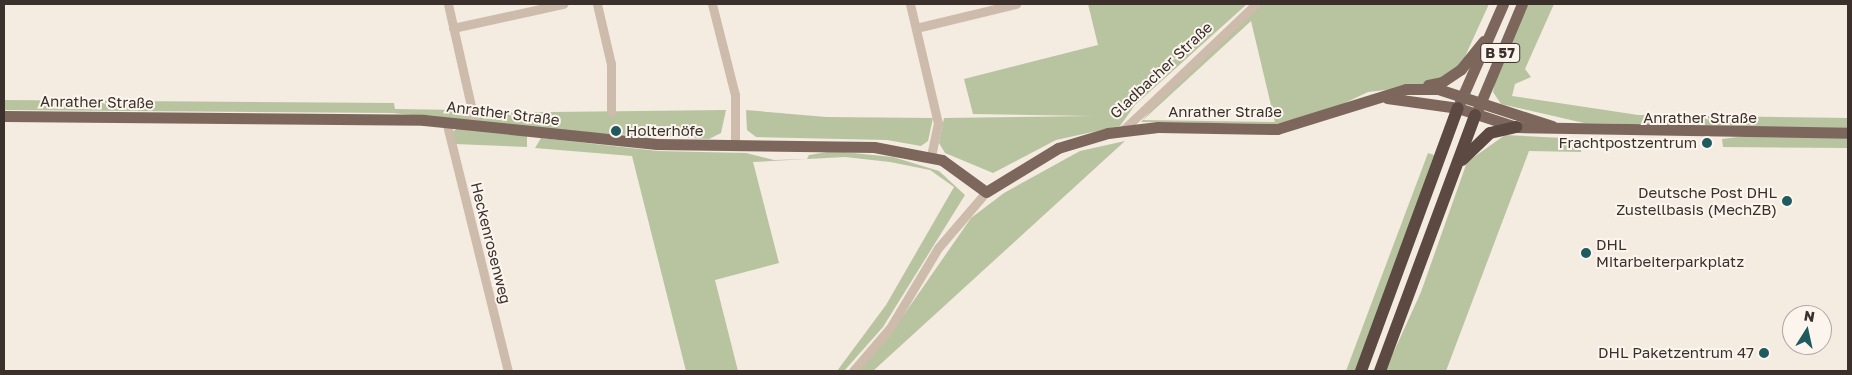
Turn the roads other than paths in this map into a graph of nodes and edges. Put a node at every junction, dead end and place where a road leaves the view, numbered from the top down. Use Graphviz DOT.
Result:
graph roads {
  1 [pos="448,4"];
  2 [pos="563,4"];
  3 [pos="597,4"];
  4 [pos="712,4"];
  5 [pos="910,4"];
  6 [pos="1016,4"];
  7 [pos="1256,4"];
  8 [pos="1503,4"];
  9 [pos="1522,4"];
  10 [pos="453,28"];
  11 [pos="916,28"];
  12 [pos="1488,38"];
  13 [pos="1406,89"];
  14 [pos="1460,102"];
  15 [pos="1354,104"];
  16 [pos="1478,109"];
  17 [pos="611,112"];
  18 [pos="473,115"];
  19 [pos="4,116"];
  20 [pos="446,122"];
  21 [pos="1552,126"];
  22 [pos="1516,127"];
  23 [pos="1122,130"];
  24 [pos="1848,133"];
  25 [pos="735,145"];
  26 [pos="931,156"];
  27 [pos="1454,170"];
  28 [pos="986,192"];
  29 [pos="508,371"];
  30 [pos="853,371"];
  31 [pos="1361,371"];
  32 [pos="1380,371"];
  1 -- 10 [label="street"];
  2 -- 10 [label="street"];
  3 -- 17 [label="street"];
  4 -- 25 [label="street"];
  5 -- 11 [label="street"];
  6 -- 11 [label="street"];
  7 -- 23 [label="street, Gladbacher Straße"];
  8 -- 12 [label="main road, B 57"];
  9 -- 16 [label="main road, B 57"];
  10 -- 18 [label="street"];
  11 -- 26 [label="street"];
  12 -- 13 [label="main road"];
  12 -- 14 [label="main road, B 57"];
  13 -- 14 [label="main road, Anrather Straße"];
  13 -- 15 [label="main road, Anrather Straße"];
  14 -- 15 [label="main road, Anrather Straße"];
  14 -- 16 [label="main road, Anrather Straße"];
  14 -- 31 [label="highway"];
  15 -- 23 [label="main road, Anrather Straße"];
  16 -- 21 [label="main road, Anrather Straße"];
  16 -- 22 [label="main road, Anrather Straße"];
  16 -- 27 [label="highway"];
  19 -- 20 [label="main road, Anrather Straße"];
  20 -- 25 [label="main road, Anrather Straße"];
  20 -- 29 [label="street, Heckenrosenweg"];
  21 -- 22 [label="main road, Anrather Straße"];
  21 -- 24 [label="main road, Anrather Straße"];
  22 -- 27 [label="highway"];
  23 -- 28 [label="main road, Gladbacher Straße"];
  25 -- 26 [label="main road, Anrather Straße"];
  26 -- 28 [label="main road, Anrather Straße"];
  27 -- 32 [label="highway"];
  28 -- 30 [label="street, Gladbacher Straße"];
}
